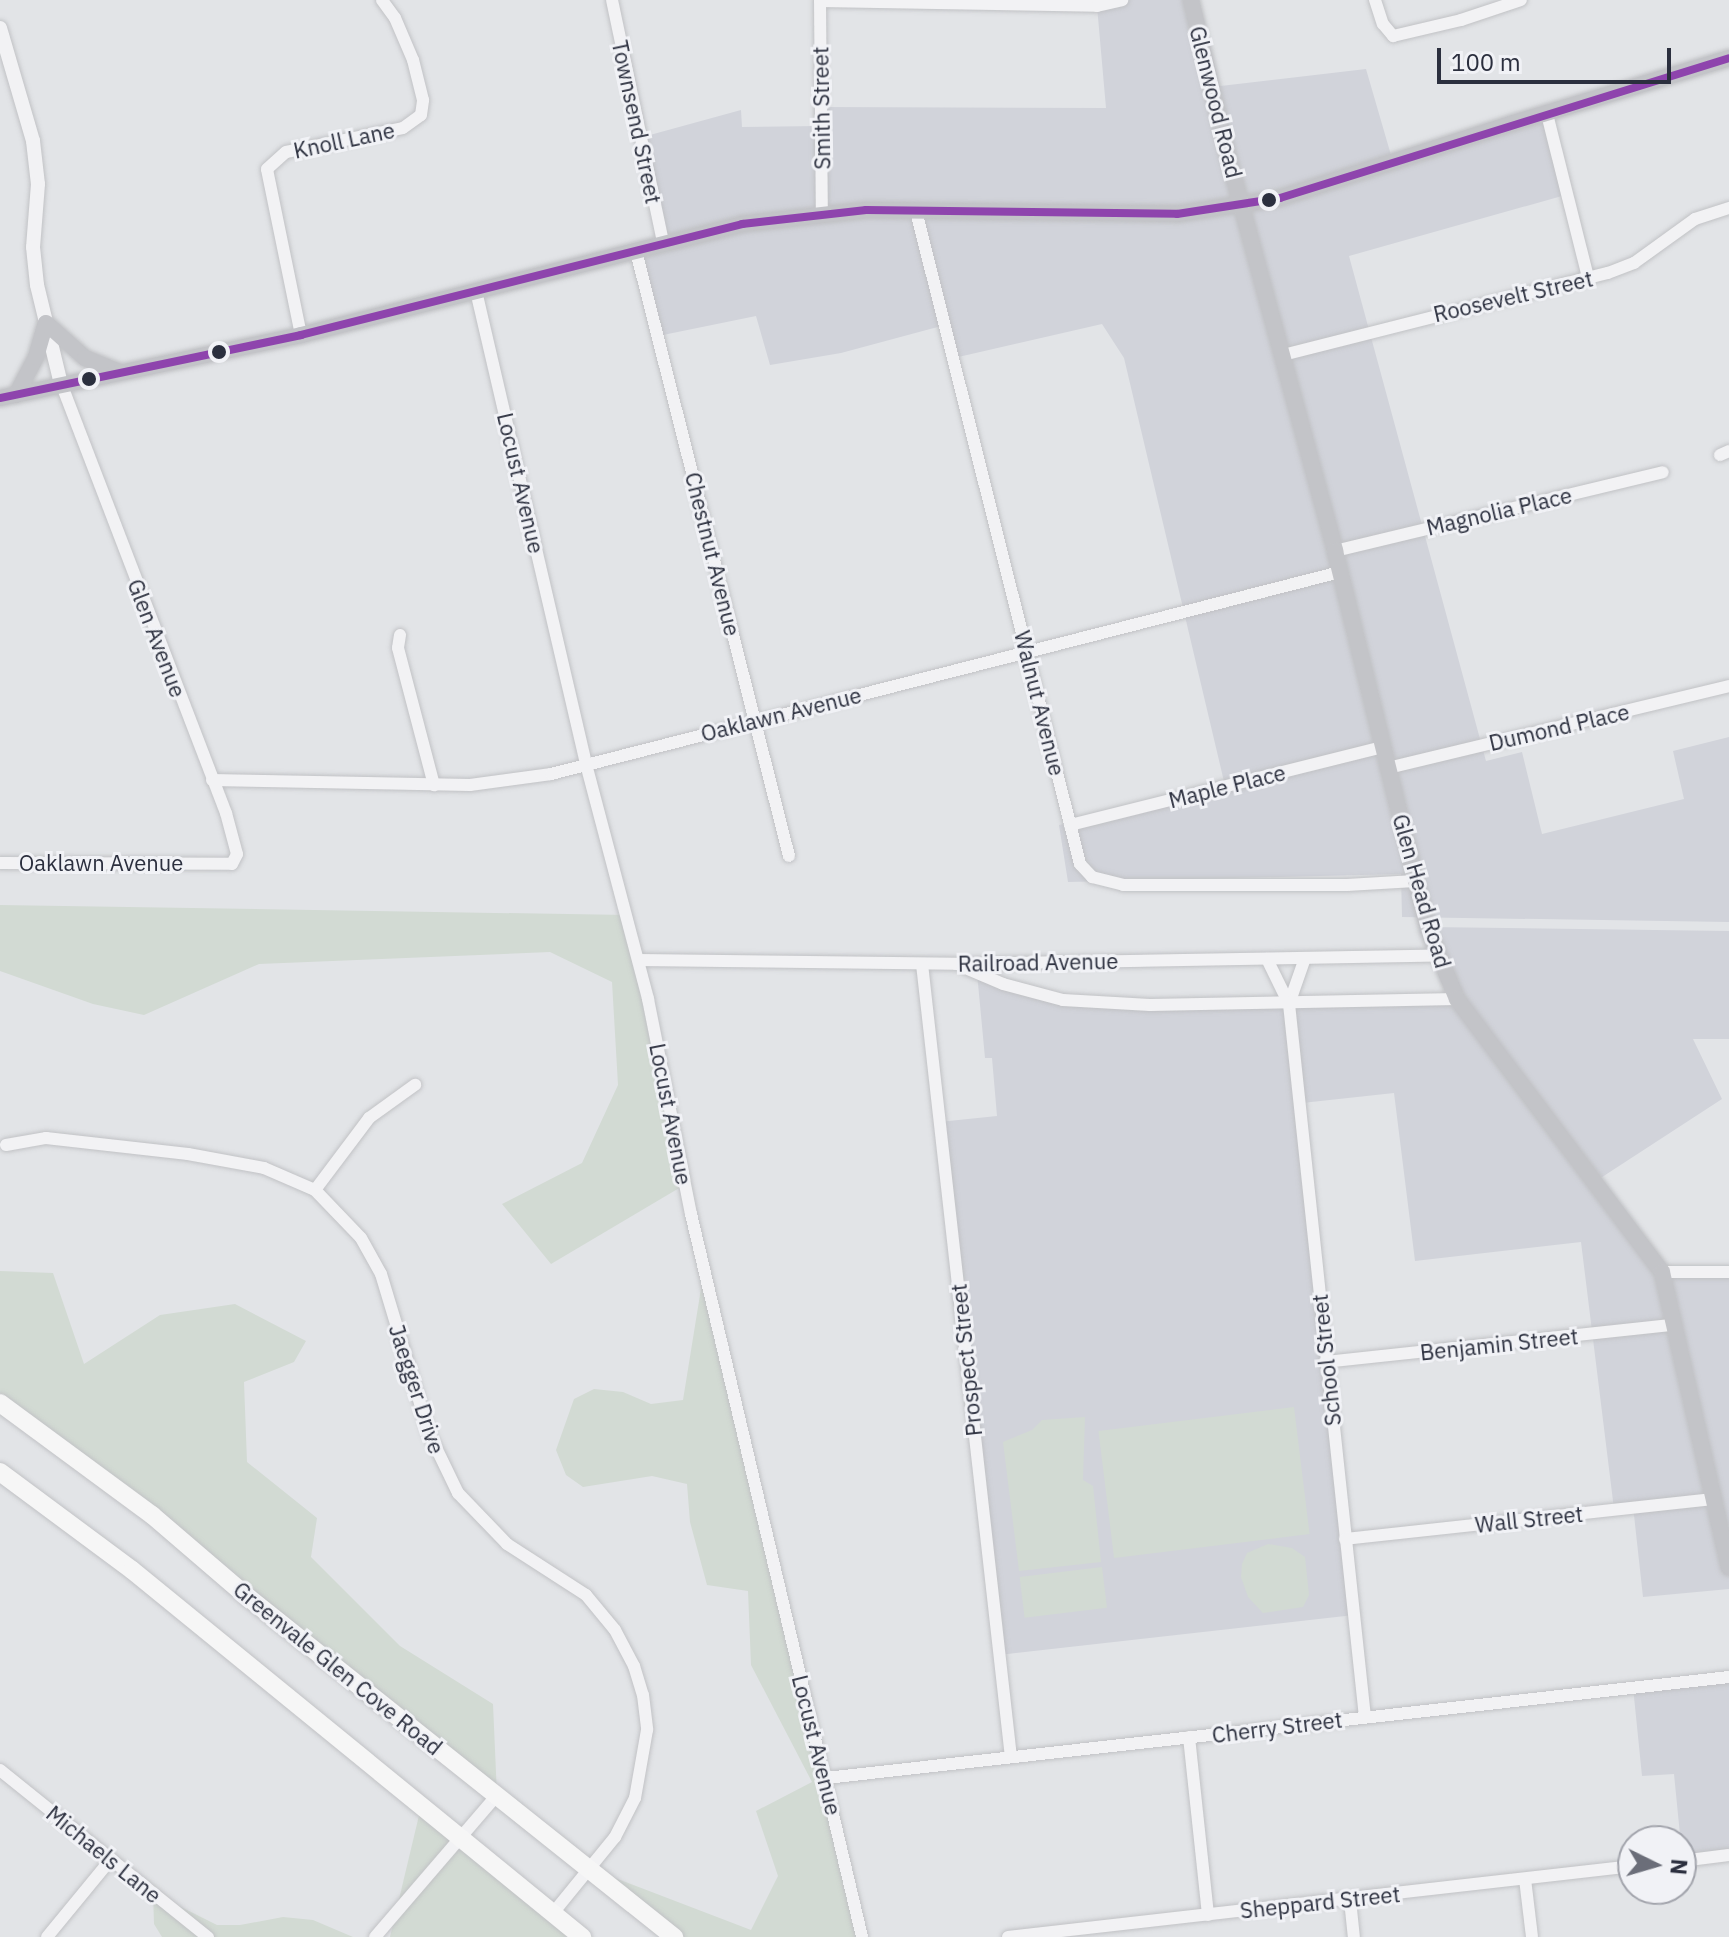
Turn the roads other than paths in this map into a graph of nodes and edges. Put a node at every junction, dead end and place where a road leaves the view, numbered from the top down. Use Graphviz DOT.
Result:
graph roads {
  1 [pos="382,0"];
  2 [pos="612,0"];
  3 [pos="820,0"];
  4 [pos="1122,0"];
  5 [pos="1191,0"];
  6 [pos="1375,0"];
  7 [pos="1521,0"];
  8 [pos="0,28"];
  9 [pos="1729,58"];
  10 [pos="1547,114"];
  11 [pos="1242,204"];
  12 [pos="1729,208"];
  13 [pos="916,211"];
  14 [pos="822,215"];
  15 [pos="663,243"];
  16 [pos="636,251"];
  17 [pos="1588,277"];
  18 [pos="476,291"];
  19 [pos="46,323"];
  20 [pos="301,335"];
  21 [pos="1283,355"];
  22 [pos="119,372"];
  23 [pos="61,384"];
  24 [pos="8,396"];
  25 [pos="1663,472"];
  26 [pos="1335,551"];
  27 [pos="1340,572"];
  28 [pos="400,635"];
  29 [pos="1028,652"];
  30 [pos="1729,686"];
  31 [pos="755,721"];
  32 [pos="1383,747"];
  33 [pos="586,764"];
  34 [pos="1388,768"];
  35 [pos="212,780"];
  36 [pos="434,785"];
  37 [pos="1070,825"];
  38 [pos="789,856"];
  39 [pos="0,863"];
  40 [pos="202,864"];
  41 [pos="1415,881"];
  42 [pos="1438,956"];
  43 [pos="1305,958"];
  44 [pos="1267,959"];
  45 [pos="639,960"];
  46 [pos="922,964"];
  47 [pos="956,964"];
  48 [pos="1457,999"];
  49 [pos="1289,1004"];
  50 [pos="415,1085"];
  51 [pos="6,1145"];
  52 [pos="315,1190"];
  53 [pos="1662,1272"];
  54 [pos="1729,1272"];
  55 [pos="1674,1325"];
  56 [pos="1325,1362"];
  57 [pos="0,1403"];
  58 [pos="0,1472"];
  59 [pos="1712,1499"];
  60 [pos="1723,1520"];
  61 [pos="1345,1539"];
  62 [pos="1729,1567"];
  63 [pos="1729,1677"];
  64 [pos="1365,1717"];
  65 [pos="1189,1737"];
  66 [pos="1011,1757"];
  67 [pos="0,1770"];
  68 [pos="826,1778"];
  69 [pos="497,1795"];
  70 [pos="460,1839"];
  71 [pos="1729,1855"];
  72 [pos="111,1859"];
  73 [pos="1697,1859"];
  74 [pos="589,1868"];
  75 [pos="1617,1868"];
  76 [pos="1525,1879"];
  77 [pos="1350,1900"];
  78 [pos="553,1913"];
  79 [pos="1208,1915"];
  80 [pos="47,1937"];
  81 [pos="208,1937"];
  82 [pos="375,1937"];
  83 [pos="582,1937"];
  84 [pos="674,1937"];
  85 [pos="862,1937"];
  86 [pos="1008,1937"];
  87 [pos="1354,1937"];
  88 [pos="1532,1937"];
  1 -- 20 [label="street, Knoll Lane"];
  2 -- 15 [label="street, Townsend Street"];
  3 -- 4 [label="street"];
  3 -- 14 [label="street, Smith Street"];
  5 -- 11 [label="main road, Glenwood Road"];
  6 -- 7 [label="street"];
  8 -- 19 [label="street"];
  9 -- 10 [label="main road"];
  10 -- 11 [label="main road"];
  10 -- 17 [label="street"];
  11 -- 13 [label="main road"];
  11 -- 21 [label="main road, Glen Head Road"];
  12 -- 17 [label="street, Roosevelt Street"];
  13 -- 14 [label="main road"];
  13 -- 29 [label="street, Walnut Avenue"];
  14 -- 15 [label="main road"];
  15 -- 16 [label="main road"];
  16 -- 18 [label="main road"];
  16 -- 31 [label="street, Chestnut Avenue"];
  17 -- 21 [label="street, Roosevelt Street"];
  18 -- 20 [label="main road"];
  18 -- 33 [label="street, Locust Avenue"];
  19 -- 22 [label="main road"];
  19 -- 23 [label="street"];
  19 -- 24 [label="main road"];
  20 -- 22 [label="main road"];
  21 -- 26 [label="main road, Glen Head Road"];
  22 -- 23 [label="main road"];
  23 -- 24 [label="main road"];
  23 -- 35 [label="street, Glen Avenue"];
  25 -- 26 [label="street, Magnolia Place"];
  26 -- 27 [label="main road, Glen Head Road"];
  27 -- 29 [label="street, Oaklawn Avenue"];
  27 -- 32 [label="main road, Glen Head Road"];
  28 -- 36 [label="street"];
  29 -- 31 [label="street, Oaklawn Avenue"];
  29 -- 37 [label="street, Walnut Avenue"];
  30 -- 34 [label="street, Dumond Place"];
  31 -- 33 [label="street, Oaklawn Avenue"];
  31 -- 38 [label="street, Chestnut Avenue"];
  32 -- 34 [label="main road, Glen Head Road"];
  32 -- 37 [label="street, Maple Place"];
  33 -- 36 [label="street, Oaklawn Avenue"];
  33 -- 45 [label="street, Locust Avenue"];
  34 -- 41 [label="main road, Glen Head Road"];
  35 -- 36 [label="street, Oaklawn Avenue"];
  35 -- 40 [label="street, Glen Avenue"];
  37 -- 41 [label="street, Walnut Avenue"];
  39 -- 40 [label="street, Oaklawn Avenue"];
  41 -- 42 [label="main road, Glen Head Road"];
  42 -- 43 [label="street, Railroad Avenue"];
  42 -- 48 [label="main road, Glen Head Road"];
  43 -- 44 [label="street, Railroad Avenue"];
  43 -- 49 [label="street, School Street"];
  44 -- 47 [label="street, Railroad Avenue"];
  44 -- 49 [label="street, School Street"];
  45 -- 46 [label="street, Railroad Avenue"];
  45 -- 68 [label="street, Locust Avenue"];
  46 -- 47 [label="street, Railroad Avenue"];
  46 -- 66 [label="street, Prospect Street"];
  47 -- 49 [label="street"];
  48 -- 49 [label="street"];
  48 -- 53 [label="main road, Glen Head Road"];
  49 -- 56 [label="street, School Street"];
  50 -- 52 [label="street"];
  51 -- 52 [label="street, Jaegger Drive"];
  52 -- 74 [label="street, Jaegger Drive"];
  53 -- 54 [label="street"];
  53 -- 55 [label="main road, Glen Head Road"];
  55 -- 56 [label="street, Benjamin Street"];
  55 -- 59 [label="main road, Glen Head Road"];
  56 -- 61 [label="street, School Street"];
  57 -- 69 [label="main road, Greenvale Glen Cove Road"];
  58 -- 70 [label="main road"];
  59 -- 60 [label="main road, Glen Head Road"];
  59 -- 61 [label="street, Wall Street"];
  60 -- 62 [label="main road, Glen Head Road"];
  61 -- 64 [label="street, School Street"];
  63 -- 64 [label="street, Cherry Street"];
  64 -- 65 [label="street, Cherry Street"];
  65 -- 66 [label="street, Cherry Street"];
  65 -- 79 [label="street"];
  66 -- 68 [label="street, Cherry Street"];
  67 -- 72 [label="street, Michaels Lane"];
  68 -- 85 [label="street, Locust Avenue"];
  69 -- 70 [label="street"];
  69 -- 74 [label="main road, Greenvale Glen Cove Road"];
  70 -- 78 [label="main road"];
  70 -- 82 [label="street"];
  71 -- 73 [label="street"];
  72 -- 80 [label="street"];
  72 -- 81 [label="street, Michaels Lane"];
  74 -- 78 [label="street, Jaegger Drive"];
  74 -- 84 [label="main road, Greenvale Glen Cove Road"];
  75 -- 76 [label="street, Sheppard Street"];
  76 -- 77 [label="street, Sheppard Street"];
  76 -- 88 [label="street"];
  77 -- 79 [label="street, Sheppard Street"];
  77 -- 87 [label="street"];
  78 -- 83 [label="main road"];
  79 -- 86 [label="street, Sheppard Street"];
}
